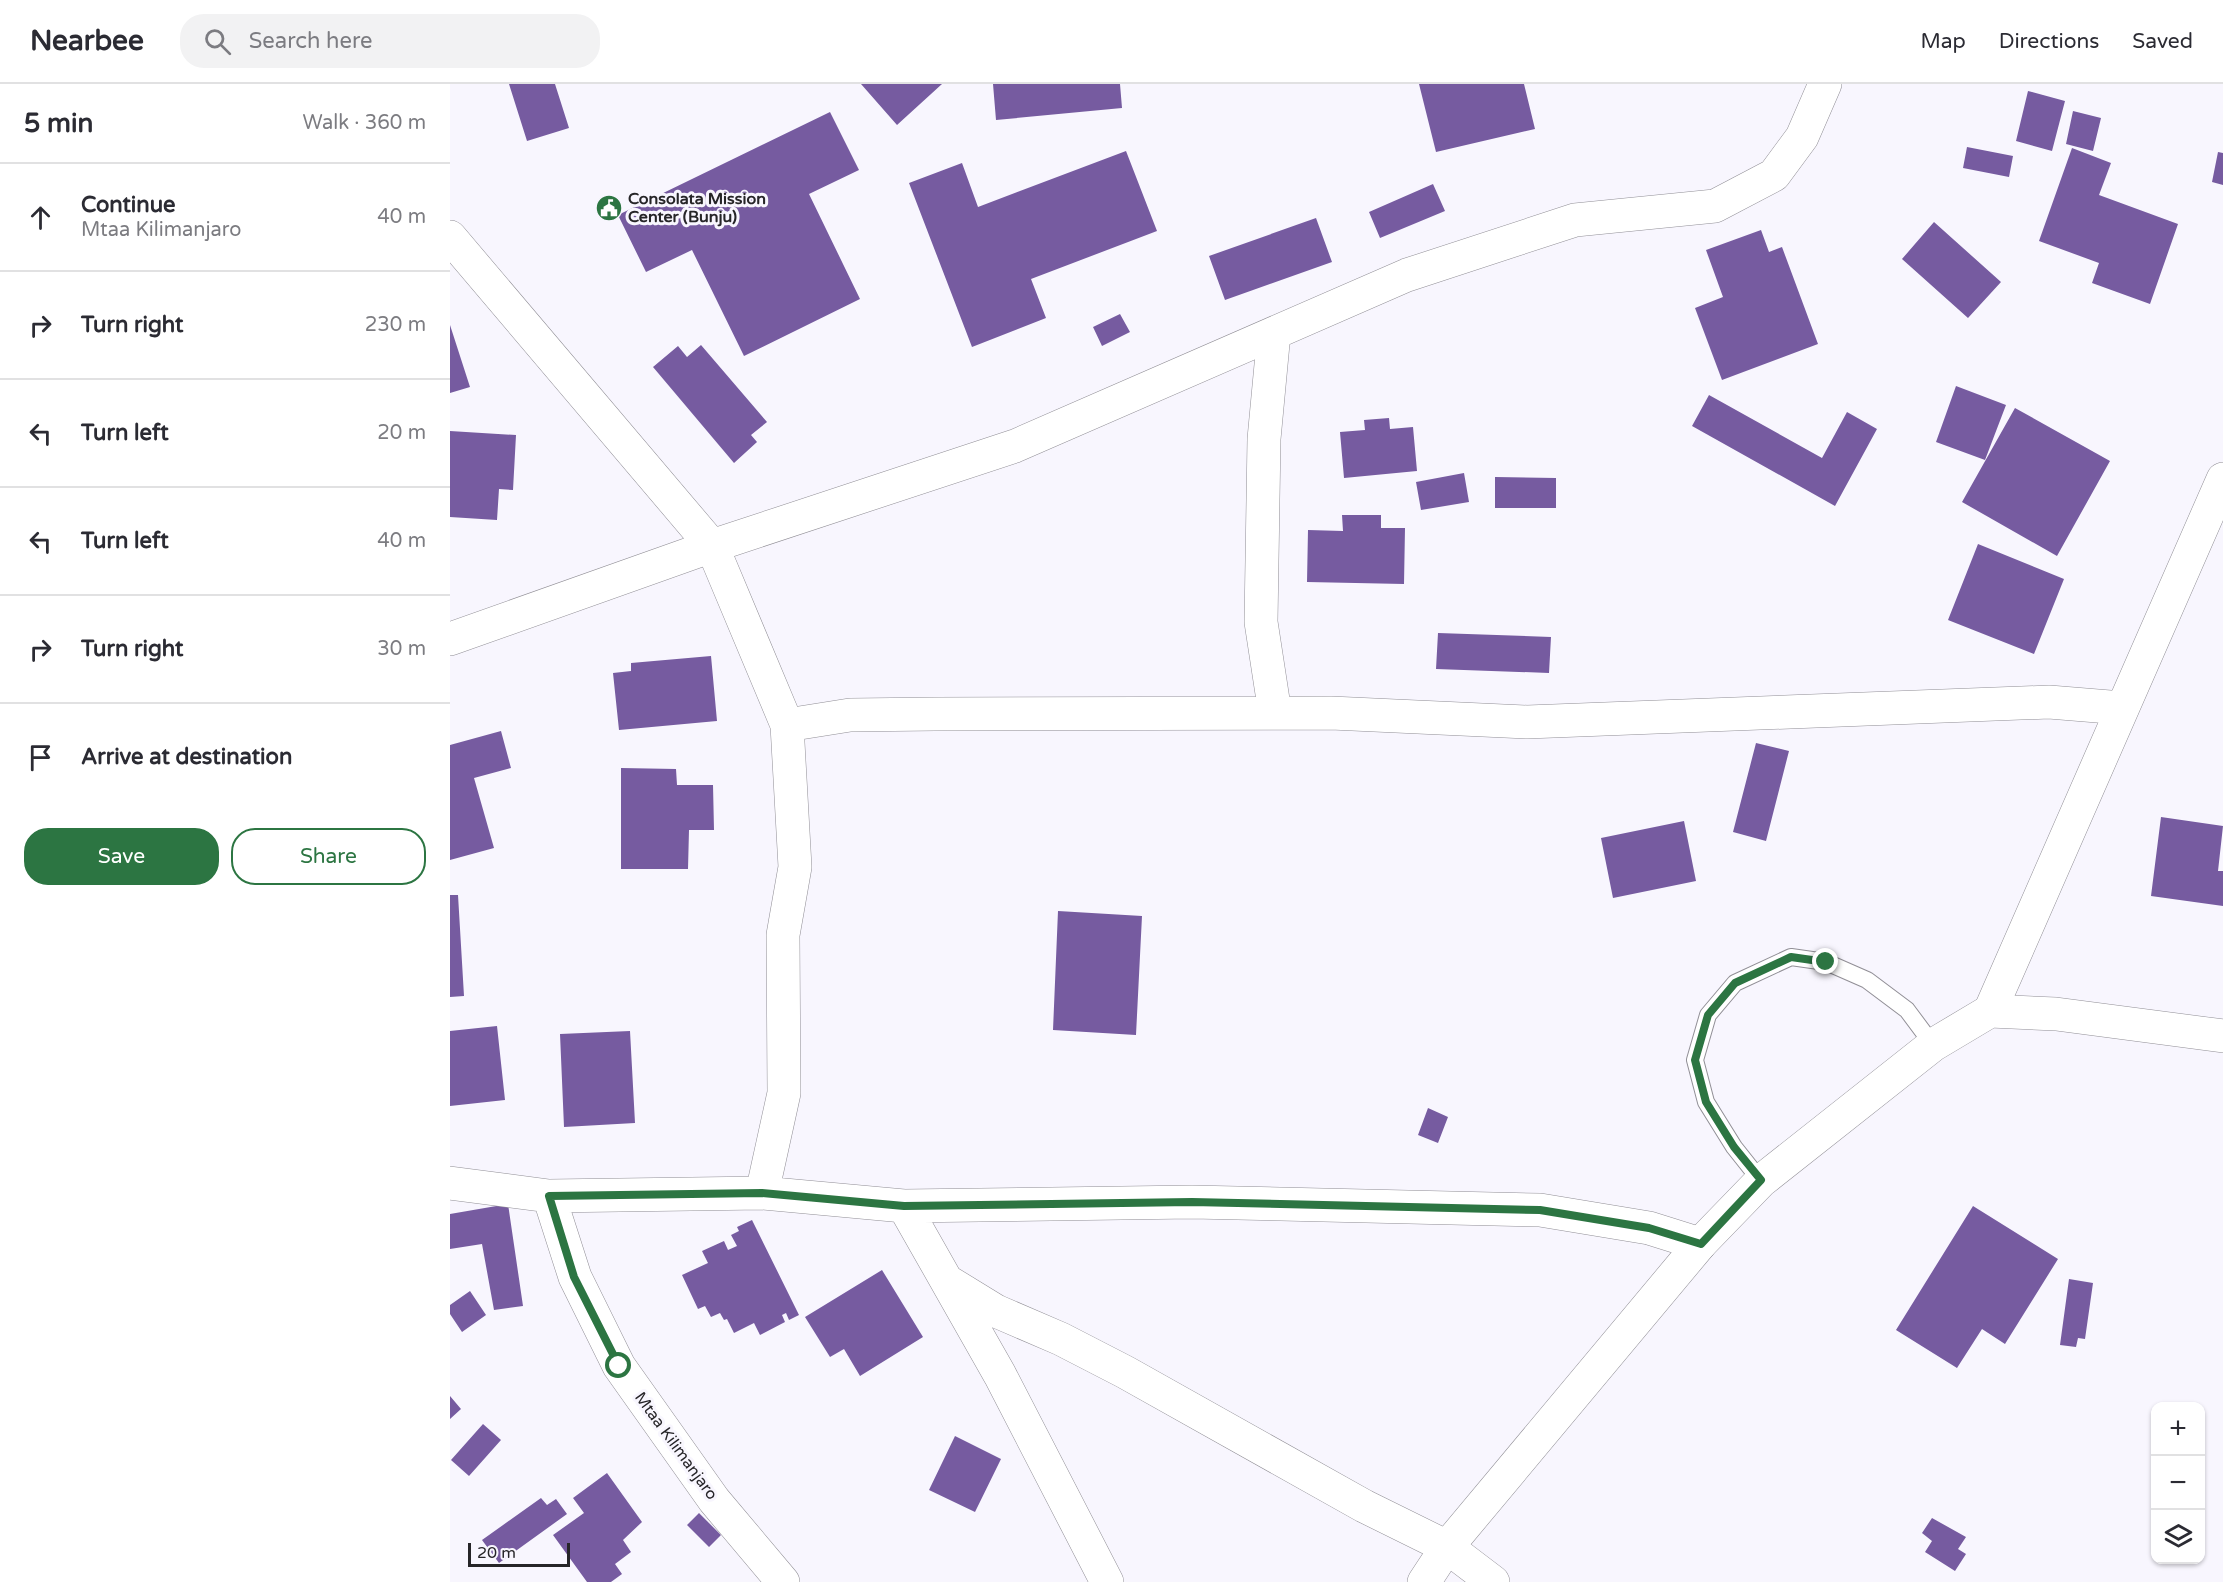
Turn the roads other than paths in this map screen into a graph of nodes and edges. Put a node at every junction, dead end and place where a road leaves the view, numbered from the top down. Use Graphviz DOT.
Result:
graph roads {
  1 [pos="1825,84"];
  2 [pos="450,237"];
  3 [pos="1274,333"];
  4 [pos="2223,479"];
  5 [pos="712,546"];
  6 [pos="450,639"];
  7 [pos="2122,708"];
  8 [pos="1275,713"];
  9 [pos="787,725"];
  10 [pos="1990,1011"];
  11 [pos="2223,1036"];
  12 [pos="1934,1045"];
  13 [pos="1761,1180"];
  14 [pos="450,1183"];
  15 [pos="762,1193"];
  16 [pos="549,1196"];
  17 [pos="904,1206"];
  18 [pos="1701,1244"];
  19 [pos="947,1281"];
  20 [pos="1447,1547"];
  21 [pos="783,1582"];
  22 [pos="1107,1582"];
  23 [pos="1424,1582"];
  24 [pos="1493,1582"];
  1 -- 3 [label="street"];
  2 -- 5 [label="street"];
  3 -- 5 [label="street"];
  3 -- 8 [label="street"];
  4 -- 7 [label="street"];
  5 -- 6 [label="street"];
  5 -- 9 [label="street"];
  7 -- 8 [label="street"];
  7 -- 10 [label="street"];
  8 -- 9 [label="street"];
  9 -- 15 [label="street"];
  10 -- 11 [label="street"];
  10 -- 12 [label="street"];
  12 -- 13 [label="street"];
  12 -- 13 [label="lane"];
  13 -- 18 [label="street"];
  14 -- 16 [label="street"];
  15 -- 16 [label="street"];
  15 -- 17 [label="street"];
  16 -- 21 [label="street, Mtaa Kilimanjaro"];
  17 -- 18 [label="street"];
  17 -- 19 [label="street"];
  18 -- 20 [label="street"];
  19 -- 20 [label="street"];
  19 -- 22 [label="street"];
  20 -- 23 [label="street"];
  20 -- 24 [label="street"];
}
